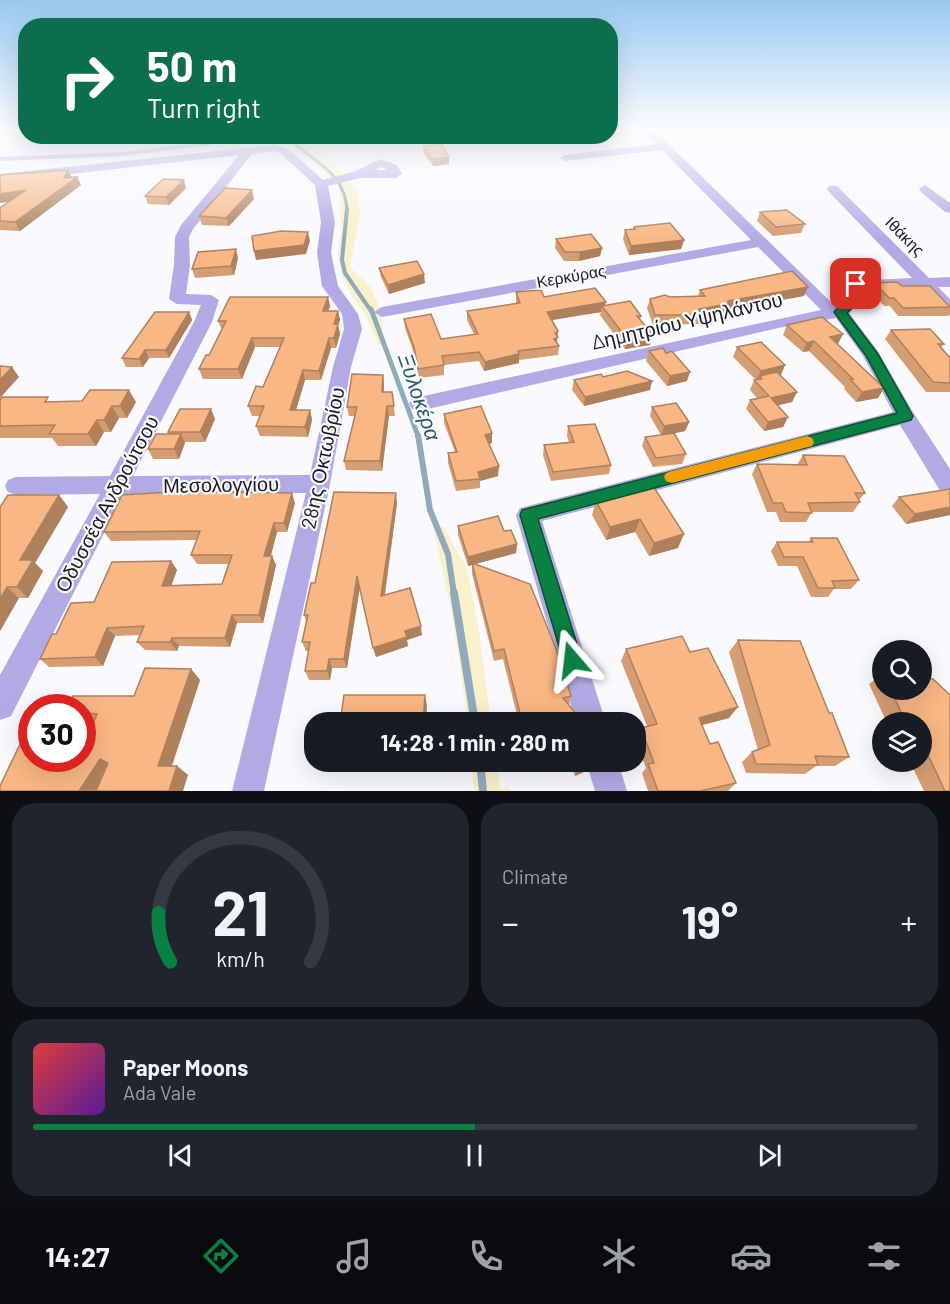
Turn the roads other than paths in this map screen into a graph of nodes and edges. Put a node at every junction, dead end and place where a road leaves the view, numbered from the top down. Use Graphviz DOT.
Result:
graph roads {
  1 [pos="99,167"];
  2 [pos="235,167"];
  3 [pos="311,167"];
  4 [pos="685,167"];
  5 [pos="360,174"];
  6 [pos="0,178"];
  7 [pos="333,180"];
  8 [pos="833,189"];
  9 [pos="925,189"];
  10 [pos="950,209"];
  11 [pos="761,242"];
  12 [pos="950,282"];
  13 [pos="926,283"];
  14 [pos="950,308"];
  15 [pos="382,312"];
  16 [pos="836,312"];
  17 [pos="419,404"];
  18 [pos="906,416"];
  19 [pos="319,484"];
  20 [pos="16,486"];
  21 [pos="116,486"];
  22 [pos="950,488"];
  23 [pos="0,705"];
  24 [pos="588,712"];
  25 [pos="605,772"];
  26 [pos="248,791"];
  27 [pos="611,791"];
  1 -- 6 [label="street"];
  2 -- 21 [label="street, Οδυσσέα Ανδρούτσου"];
  3 -- 7 [label="street"];
  4 -- 11 [label="street"];
  5 -- 7 [label="street"];
  7 -- 19 [label="street, 28ης Οκτωβρίου"];
  8 -- 13 [label="street, Ιθάκης"];
  9 -- 10 [label="street"];
  11 -- 15 [label="street, Κερκύρας"];
  11 -- 16 [label="street"];
  12 -- 13 [label="street"];
  13 -- 14 [label="street, Ιθάκης"];
  13 -- 16 [label="street"];
  16 -- 17 [label="street, Δημητρίου Υψηλάντου"];
  16 -- 18 [label="street"];
  18 -- 22 [label="street"];
  18 -- 24 [label="street"];
  19 -- 21 [label="street, Μεσολογγίου"];
  19 -- 26 [label="street, 28ης Οκτωβρίου"];
  20 -- 21 [label="street, Μεσολογγίου"];
  21 -- 23 [label="street, Οδυσσέα Ανδρούτσου"];
  25 -- 27 [label="street"];
}
